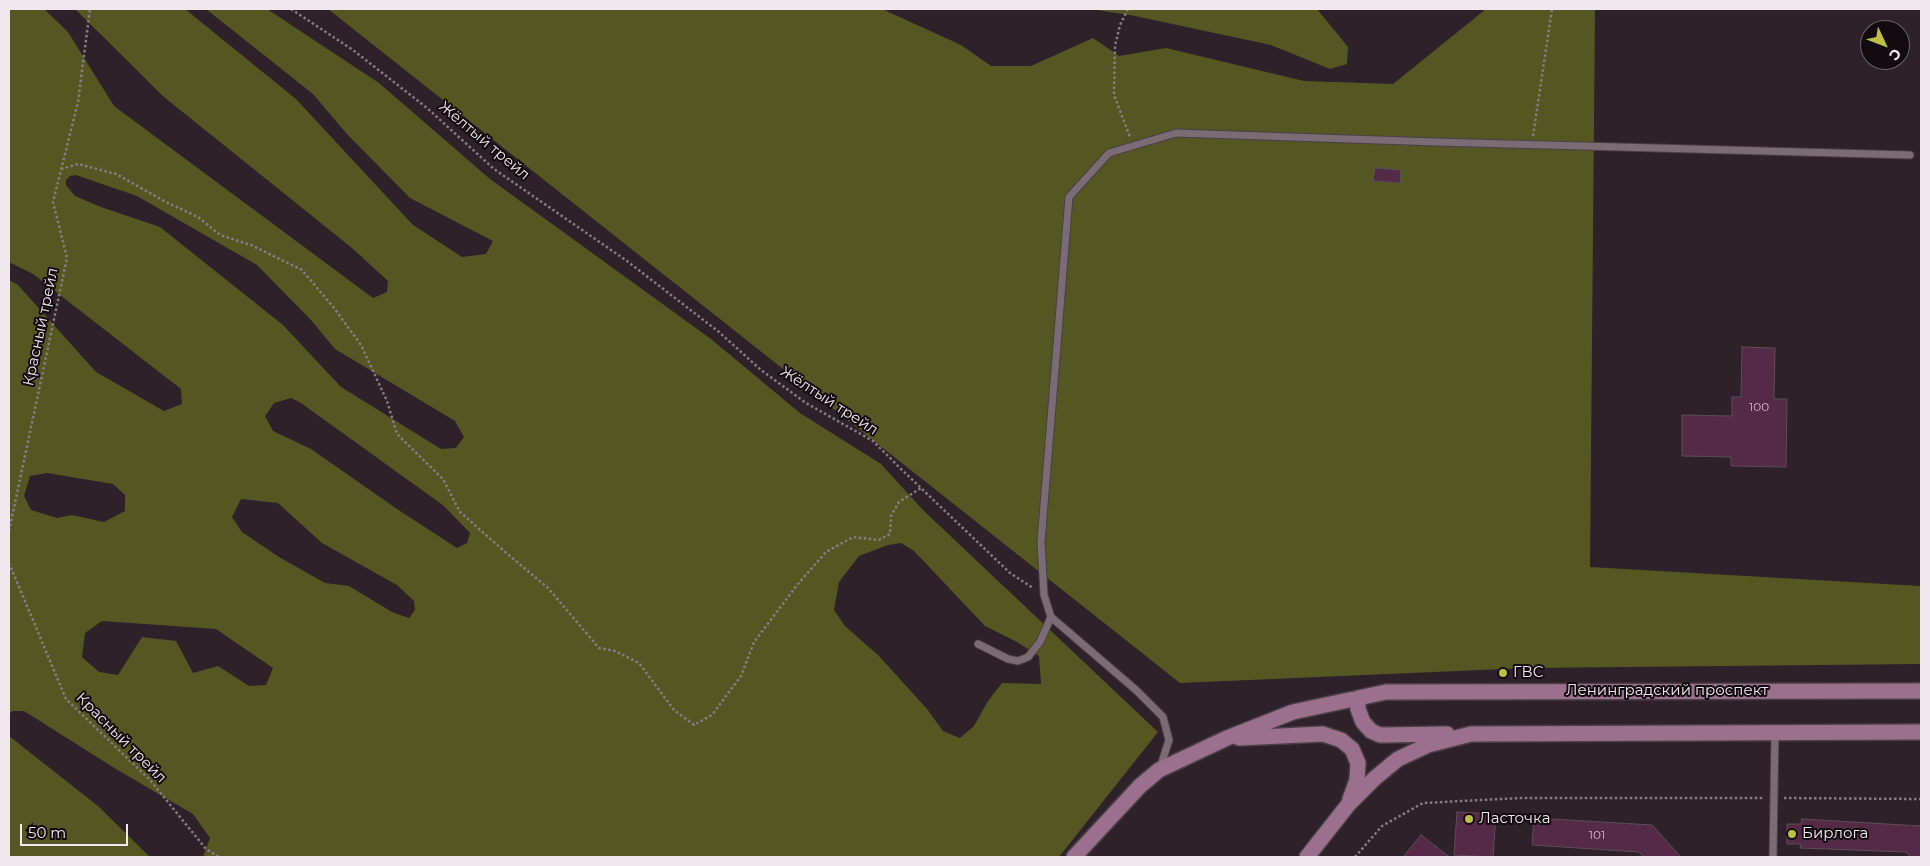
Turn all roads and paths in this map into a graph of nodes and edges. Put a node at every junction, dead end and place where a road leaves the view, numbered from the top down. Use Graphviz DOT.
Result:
graph roads {
  1 [pos="90,9"];
  2 [pos="291,9"];
  3 [pos="1128,9"];
  4 [pos="1552,9"];
  5 [pos="1532,144"];
  6 [pos="1134,146"];
  7 [pos="1910,155"];
  8 [pos="61,169"];
  9 [pos="921,488"];
  10 [pos="9,531"];
  11 [pos="9,563"];
  12 [pos="1044,595"];
  13 [pos="1051,617"];
  14 [pos="978,644"];
  15 [pos="1921,690"];
  16 [pos="1358,698"];
  17 [pos="1775,732"];
  18 [pos="1921,732"];
  19 [pos="1471,734"];
  20 [pos="1227,738"];
  21 [pos="1159,770"];
  22 [pos="1774,798"];
  23 [pos="1921,799"];
  24 [pos="1348,805"];
  25 [pos="219,857"];
  26 [pos="1074,857"];
  27 [pos="1307,857"];
  28 [pos="1355,857"];
  29 [pos="1773,857"];
  1 -- 8 [label="path, Красный трейл"];
  2 -- 9 [label="path, Жёлтый трейл"];
  3 -- 6 [label="path"];
  4 -- 5 [label="path"];
  5 -- 6 [label="lane"];
  5 -- 7 [label="lane"];
  6 -- 12 [label="lane"];
  8 -- 9 [label="path"];
  8 -- 10 [label="path, Красный трейл"];
  9 -- 12 [label="path, Жёлтый трейл"];
  11 -- 25 [label="path, Красный трейл"];
  12 -- 13 [label="lane"];
  13 -- 14 [label="lane"];
  13 -- 21 [label="lane"];
  15 -- 16 [label="main road, Ленинградский проспект"];
  16 -- 19 [label="main road"];
  16 -- 20 [label="main road, Ленинградский проспект"];
  17 -- 18 [label="main road"];
  17 -- 19 [label="main road"];
  17 -- 22 [label="lane"];
  19 -- 24 [label="main road"];
  20 -- 21 [label="main road, Ленинградский проспект"];
  20 -- 24 [label="main road"];
  21 -- 26 [label="main road, Ленинградский проспект"];
  22 -- 23 [label="path"];
  22 -- 28 [label="path"];
  22 -- 29 [label="lane"];
  24 -- 27 [label="main road"];
}
